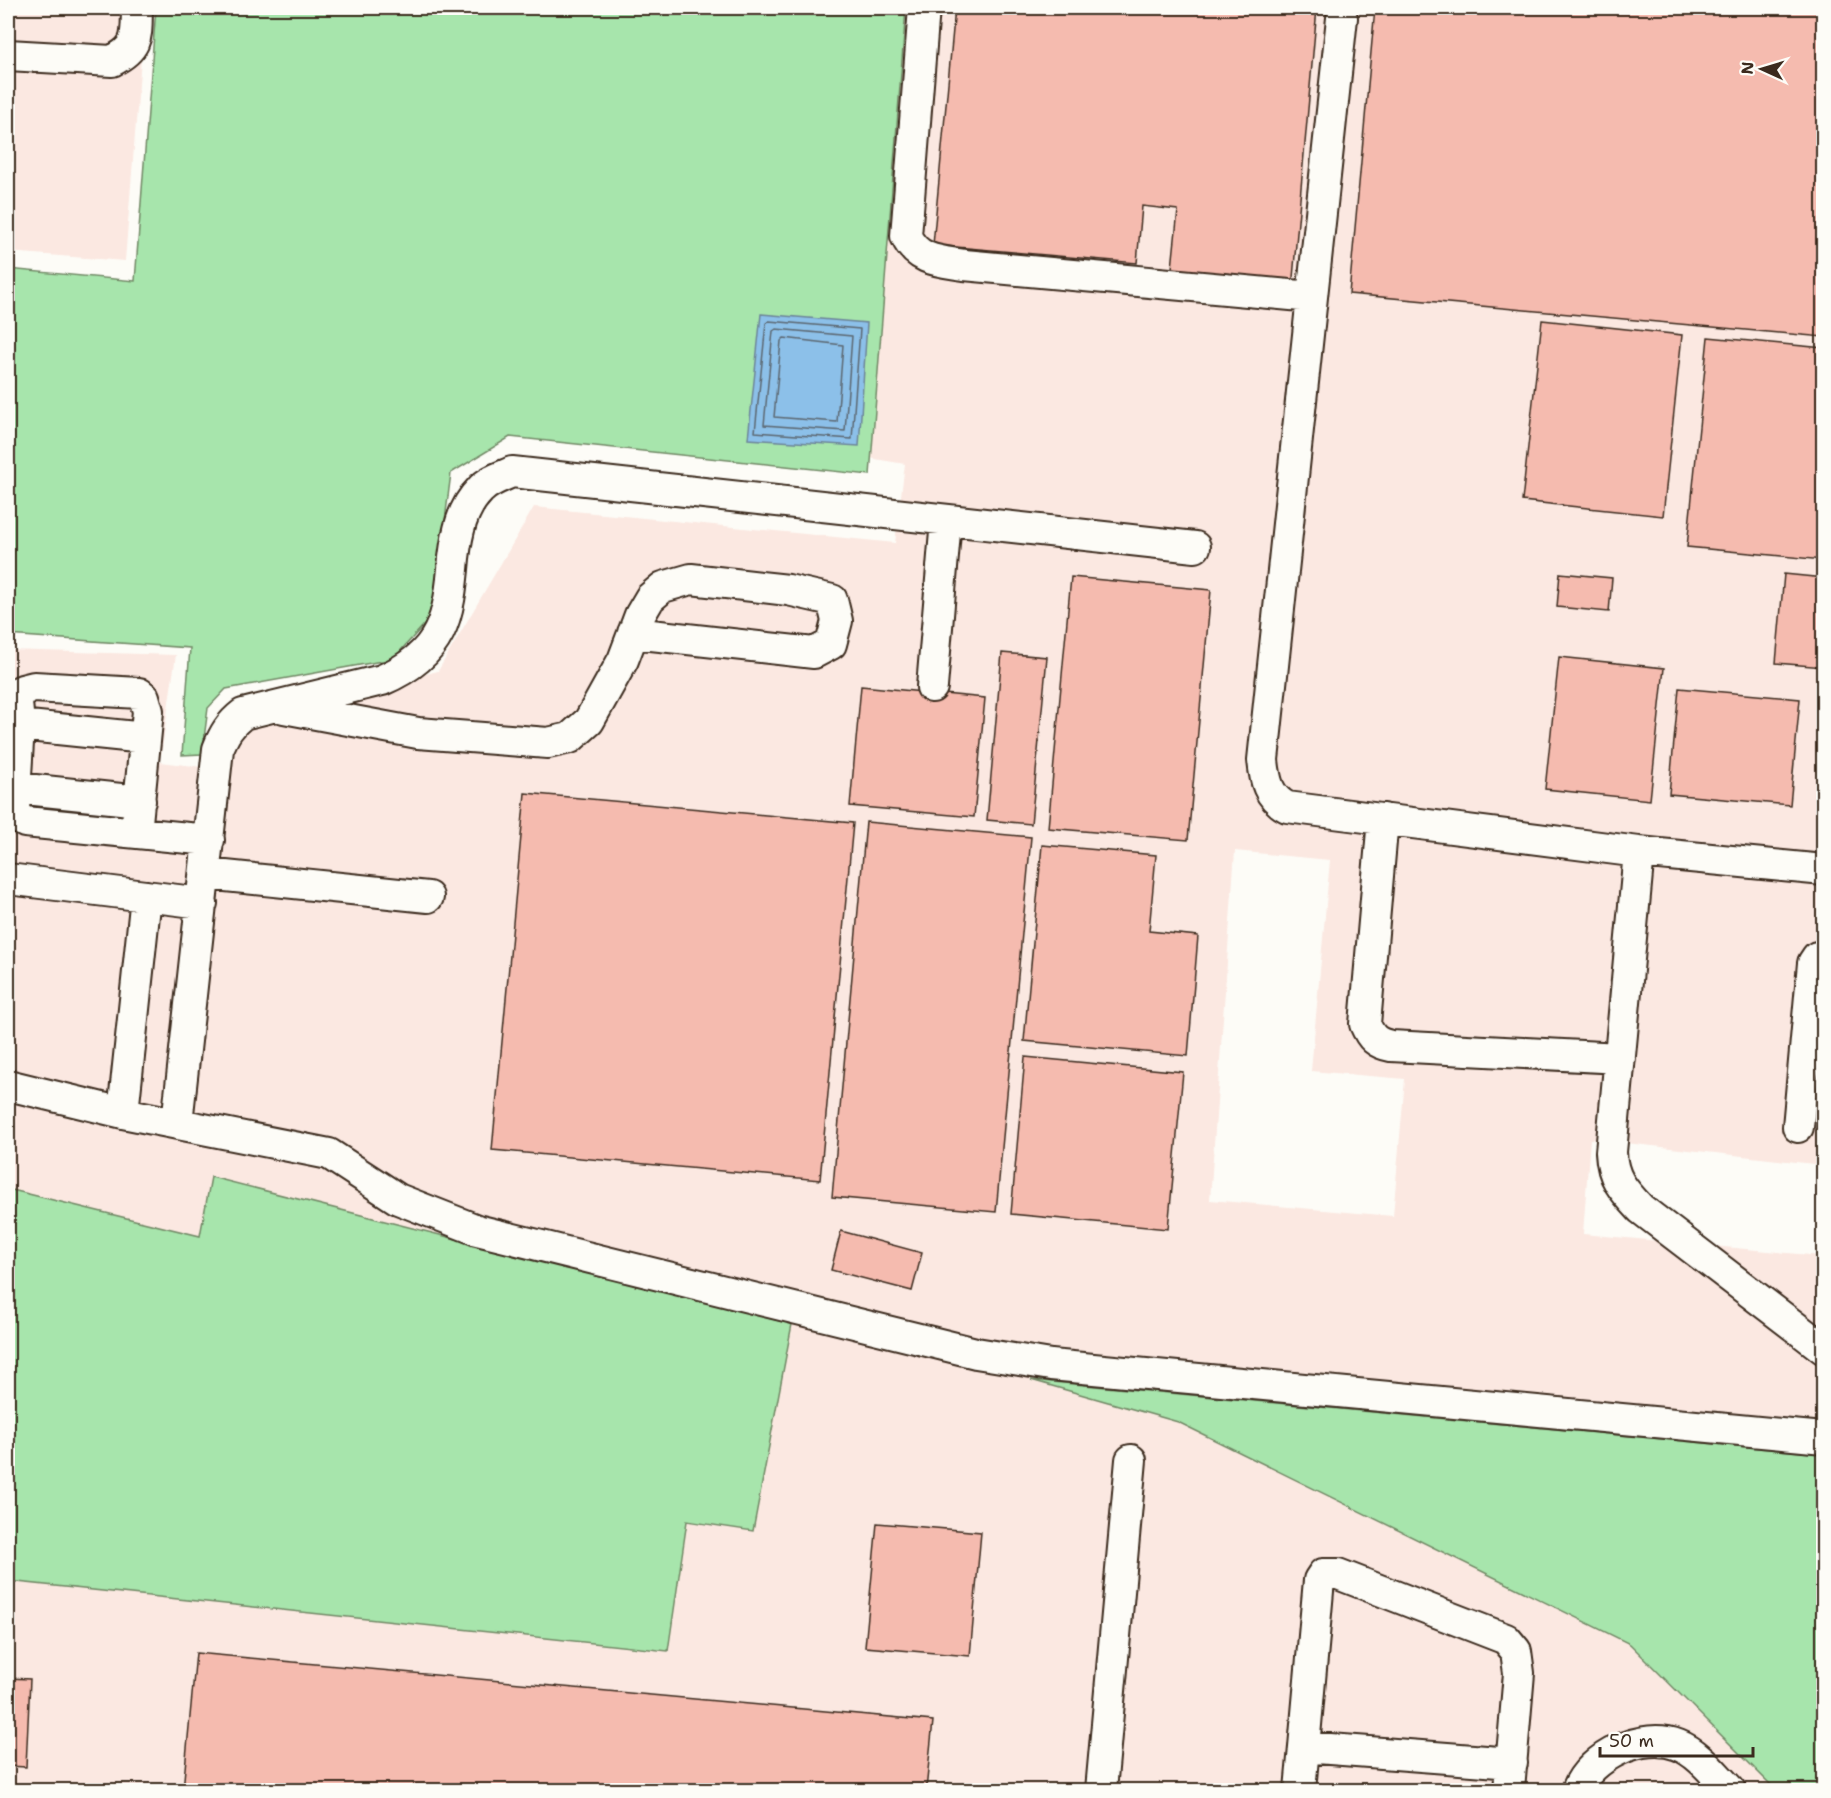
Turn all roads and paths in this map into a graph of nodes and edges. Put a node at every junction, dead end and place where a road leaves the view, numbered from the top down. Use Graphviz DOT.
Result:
graph roads {
  1 [pos="137,8"];
  2 [pos="924,8"];
  3 [pos="1341,18"];
  4 [pos="8,55"];
  5 [pos="1312,297"];
  6 [pos="946,520"];
  7 [pos="1195,547"];
  8 [pos="633,633"];
  9 [pos="932,687"];
  10 [pos="272,706"];
  11 [pos="19,725"];
  12 [pos="145,738"];
  13 [pos="16,788"];
  14 [pos="140,801"];
  15 [pos="1383,819"];
  16 [pos="136,833"];
  17 [pos="209,840"];
  18 [pos="1639,852"];
  19 [pos="1824,870"];
  20 [pos="8,879"];
  21 [pos="204,888"];
  22 [pos="146,896"];
  23 [pos="428,897"];
  24 [pos="1824,956"];
  25 [pos="1816,1007"];
  26 [pos="1620,1058"];
  27 [pos="1814,1066"];
  28 [pos="8,1085"];
  29 [pos="123,1113"];
  30 [pos="177,1123"];
  31 [pos="1798,1127"];
  32 [pos="1824,1349"];
  33 [pos="1824,1438"];
  34 [pos="1131,1460"];
  35 [pos="1304,1747"];
  36 [pos="1510,1777"];
  37 [pos="1101,1791"];
  38 [pos="1300,1791"];
  39 [pos="1577,1791"];
  40 [pos="1731,1791"];
  1 -- 4 [label="street"];
  2 -- 5 [label="street"];
  3 -- 5 [label="street"];
  5 -- 15 [label="street"];
  6 -- 7 [label="street"];
  6 -- 9 [label="street"];
  6 -- 10 [label="street"];
  8 -- 8 [label="street"];
  8 -- 10 [label="street"];
  10 -- 17 [label="street"];
  11 -- 12 [label="street"];
  11 -- 12 [label="street"];
  11 -- 13 [label="street"];
  12 -- 14 [label="street"];
  13 -- 14 [label="street"];
  13 -- 16 [label="street"];
  14 -- 16 [label="street"];
  15 -- 18 [label="street"];
  15 -- 26 [label="street"];
  16 -- 17 [label="street"];
  17 -- 21 [label="street"];
  18 -- 19 [label="street"];
  18 -- 26 [label="street"];
  20 -- 22 [label="street"];
  21 -- 22 [label="street"];
  21 -- 23 [label="street"];
  21 -- 30 [label="street"];
  22 -- 29 [label="street"];
  24 -- 25 [label="street"];
  25 -- 27 [label="street"];
  26 -- 32 [label="street"];
  27 -- 31 [label="street"];
  28 -- 29 [label="street"];
  29 -- 30 [label="street"];
  30 -- 33 [label="street"];
  34 -- 37 [label="street"];
  35 -- 36 [label="street"];
  35 -- 36 [label="street"];
  35 -- 38 [label="street"];
  39 -- 40 [label="street"];
}
